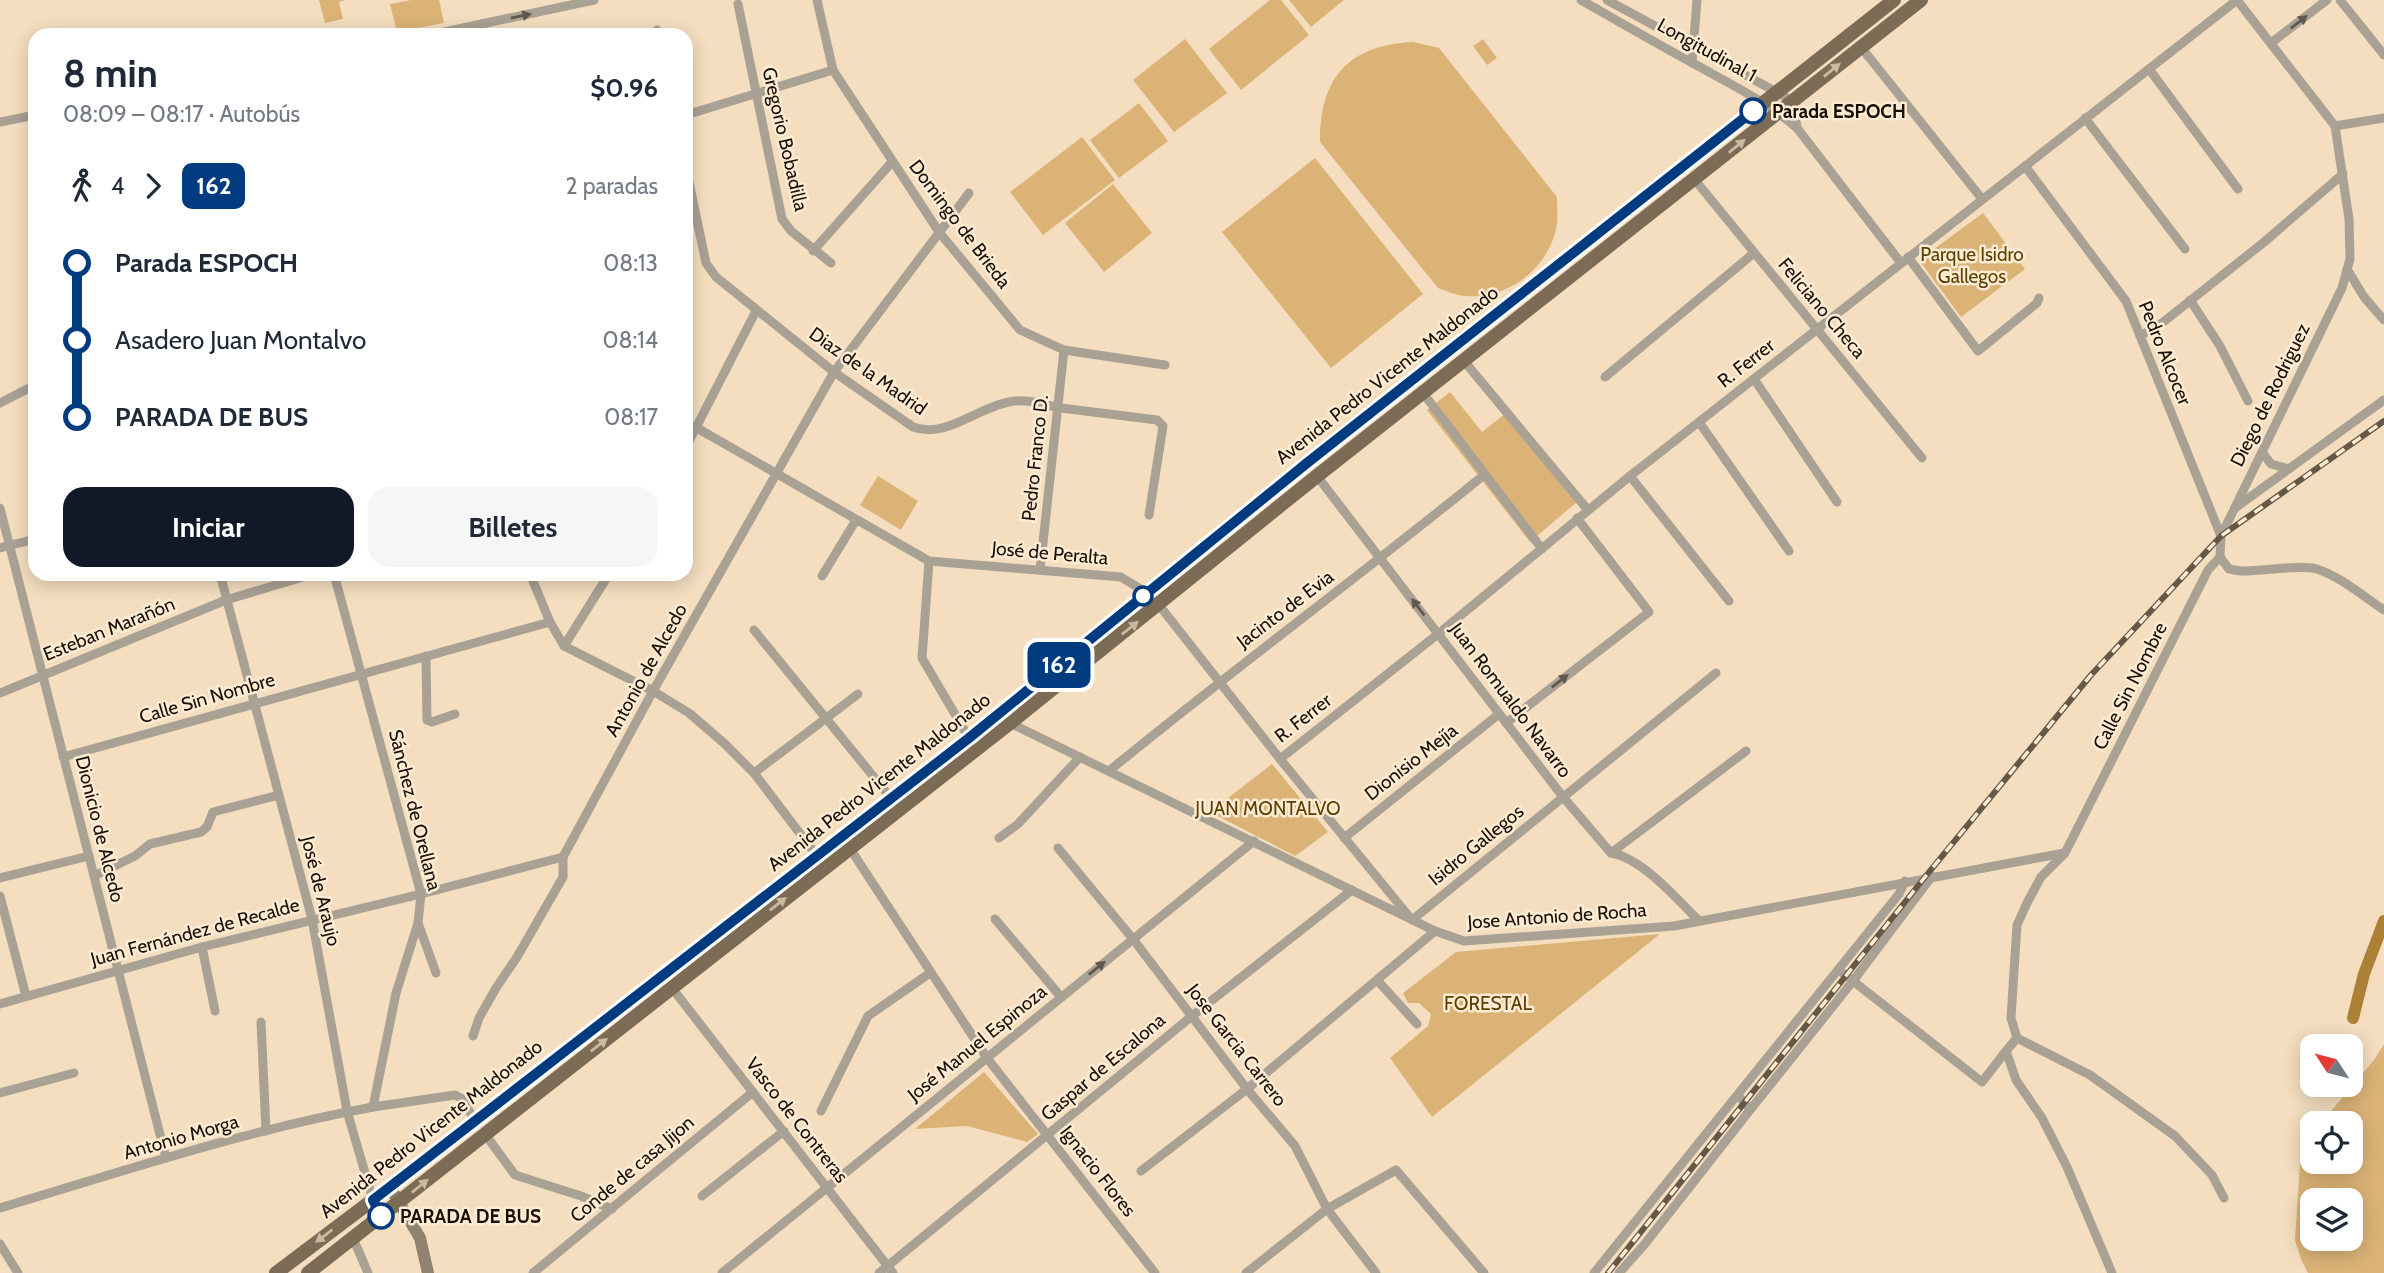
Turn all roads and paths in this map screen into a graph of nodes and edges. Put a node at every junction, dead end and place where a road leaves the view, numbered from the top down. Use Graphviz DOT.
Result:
graph roads {
  1 [pos="594,0"];
  2 [pos="817,0"];
  3 [pos="1581,0"];
  4 [pos="1607,0"];
  5 [pos="1697,0"];
  6 [pos="1894,0"];
  7 [pos="1921,0"];
  8 [pos="2237,0"];
  9 [pos="2327,0"];
  10 [pos="2340,0"];
  11 [pos="738,4"];
  12 [pos="463,28"];
  13 [pos="2271,43"];
  14 [pos="1861,47"];
  15 [pos="1693,48"];
  16 [pos="2384,55"];
  17 [pos="1692,63"];
  18 [pos="2149,69"];
  19 [pos="833,70"];
  20 [pos="1776,92"];
  21 [pos="756,93"];
  22 [pos="1793,101"];
  23 [pos="1764,102"];
  24 [pos="693,113"];
  25 [pos="1779,113"];
  26 [pos="28,116"];
  27 [pos="2085,118"];
  28 [pos="2384,118"];
  29 [pos="0,122"];
  30 [pos="2335,127"];
  31 [pos="1797,128"];
  32 [pos="892,162"];
  33 [pos="2025,166"];
  34 [pos="2343,174"];
  35 [pos="1695,180"];
  36 [pos="2238,189"];
  37 [pos="969,193"];
  38 [pos="1982,199"];
  39 [pos="693,201"];
  40 [pos="939,232"];
  41 [pos="2185,249"];
  42 [pos="813,251"];
  43 [pos="1754,253"];
  44 [pos="1905,260"];
  45 [pos="831,263"];
  46 [pos="2347,269"];
  47 [pos="2039,298"];
  48 [pos="2190,300"];
  49 [pos="756,311"];
  50 [pos="2384,320"];
  51 [pos="1817,329"];
  52 [pos="2140,336"];
  53 [pos="1064,350"];
  54 [pos="1464,361"];
  55 [pos="1165,365"];
  56 [pos="834,372"];
  57 [pos="1605,377"];
  58 [pos="1754,379"];
  59 [pos="28,389"];
  60 [pos="1423,393"];
  61 [pos="2384,400"];
  62 [pos="2248,401"];
  63 [pos="0,403"];
  64 [pos="1058,407"];
  65 [pos="1699,422"];
  66 [pos="693,427"];
  67 [pos="697,428"];
  68 [pos="693,435"];
  69 [pos="2262,452"];
  70 [pos="1922,458"];
  71 [pos="2289,469"];
  72 [pos="776,474"];
  73 [pos="1483,475"];
  74 [pos="1630,475"];
  75 [pos="1317,476"];
  76 [pos="1837,502"];
  77 [pos="0,508"];
  78 [pos="1587,509"];
  79 [pos="2234,509"];
  80 [pos="1149,516"];
  81 [pos="1577,518"];
  82 [pos="856,520"];
  83 [pos="2221,536"];
  84 [pos="28,541"];
  85 [pos="5,547"];
  86 [pos="1542,549"];
  87 [pos="1789,551"];
  88 [pos="2221,558"];
  89 [pos="1381,559"];
  90 [pos="929,561"];
  91 [pos="1040,569"];
  92 [pos="822,576"];
  93 [pos="222,581"];
  94 [pos="290,581"];
  95 [pos="336,581"];
  96 [pos="533,581"];
  97 [pos="605,581"];
  98 [pos="1147,593"];
  99 [pos="226,600"];
  100 [pos="1729,601"];
  101 [pos="1159,605"];
  102 [pos="2384,610"];
  103 [pos="550,622"];
  104 [pos="754,630"];
  105 [pos="1438,634"];
  106 [pos="564,646"];
  107 [pos="426,656"];
  108 [pos="361,673"];
  109 [pos="1716,673"];
  110 [pos="42,675"];
  111 [pos="1219,681"];
  112 [pos="653,691"];
  113 [pos="0,693"];
  114 [pos="858,694"];
  115 [pos="253,703"];
  116 [pos="455,714"];
  117 [pos="1499,714"];
  118 [pos="826,718"];
  119 [pos="1010,723"];
  120 [pos="1506,723"];
  121 [pos="969,738"];
  122 [pos="1746,751"];
  123 [pos="63,757"];
  124 [pos="1080,757"];
  125 [pos="1280,759"];
  126 [pos="1109,771"];
  127 [pos="754,774"];
  128 [pos="279,795"];
  129 [pos="1563,797"];
  130 [pos="891,798"];
  131 [pos="999,838"];
  132 [pos="1344,838"];
  133 [pos="1254,841"];
  134 [pos="849,847"];
  135 [pos="1058,848"];
  136 [pos="1611,853"];
  137 [pos="2065,853"];
  138 [pos="89,856"];
  139 [pos="817,856"];
  140 [pos="563,857"];
  141 [pos="94,876"];
  142 [pos="1932,876"];
  143 [pos="0,878"];
  144 [pos="1905,881"];
  145 [pos="1352,890"];
  146 [pos="421,894"];
  147 [pos="0,896"];
  148 [pos="313,919"];
  149 [pos="995,919"];
  150 [pos="1412,920"];
  151 [pos="1699,921"];
  152 [pos="418,923"];
  153 [pos="1435,931"];
  154 [pos="1133,939"];
  155 [pos="202,947"];
  156 [pos="117,969"];
  157 [pos="1839,970"];
  158 [pos="436,973"];
  159 [pos="930,973"];
  160 [pos="1377,980"];
  161 [pos="1853,981"];
  162 [pos="672,988"];
  163 [pos="26,996"];
  164 [pos="1061,997"];
  165 [pos="0,1004"];
  166 [pos="215,1011"];
  167 [pos="1192,1016"];
  168 [pos="261,1022"];
  169 [pos="1417,1024"];
  170 [pos="473,1036"];
  171 [pos="2017,1038"];
  172 [pos="2006,1051"];
  173 [pos="987,1058"];
  174 [pos="74,1073"];
  175 [pos="1247,1089"];
  176 [pos="753,1092"];
  177 [pos="0,1093"];
  178 [pos="1738,1095"];
  179 [pos="373,1107"];
  180 [pos="1750,1110"];
  181 [pos="347,1111"];
  182 [pos="821,1111"];
  183 [pos="474,1119"];
  184 [pos="266,1131"];
  185 [pos="784,1132"];
  186 [pos="485,1134"];
  187 [pos="1048,1135"];
  188 [pos="166,1158"];
  189 [pos="1141,1171"];
  190 [pos="390,1187"];
  191 [pos="827,1188"];
  192 [pos="702,1196"];
  193 [pos="2224,1198"];
  194 [pos="373,1200"];
  195 [pos="400,1201"];
  196 [pos="0,1208"];
  197 [pos="612,1209"];
  198 [pos="1327,1209"];
  199 [pos="381,1216"];
  200 [pos="353,1238"];
  201 [pos="0,1244"];
  202 [pos="891,1270"];
  203 [pos="18,1273"];
  204 [pos="276,1273"];
  205 [pos="308,1273"];
  206 [pos="368,1273"];
  207 [pos="428,1273"];
  208 [pos="533,1273"];
  209 [pos="722,1273"];
  210 [pos="879,1273"];
  211 [pos="1155,1273"];
  212 [pos="1246,1273"];
  213 [pos="1376,1273"];
  214 [pos="1484,1273"];
  215 [pos="1594,1273"];
  216 [pos="1619,1273"];
  217 [pos="2112,1273"];
  12 -- 1 [label="street, one-way"];
  2 -- 19 [label="street, Domingo de Brieda"];
  3 -- 17 [label="street, Longitudinal 1"];
  4 -- 15 [label="street, Longitudinal 1"];
  5 -- 15 [label="street"];
  6 -- 20 [label="main road, Avenida Pedro Vicente Maldonado"];
  7 -- 14 [label="main road, Avenida Pedro Vicente Maldonado"];
  8 -- 13 [label="street, Diego de Rodriguez"];
  8 -- 18 [label="street, R. Ferrer"];
  13 -- 9 [label="street, one-way"];
  10 -- 16 [label="street"];
  11 -- 21 [label="street, Gregorio Bobadilla"];
  13 -- 30 [label="street, Diego de Rodriguez"];
  22 -- 14 [label="main road, Avenida Pedro Vicente Maldonado, one-way"];
  14 -- 38 [label="street"];
  15 -- 17 [label="street"];
  15 -- 20 [label="street, Longitudinal 1"];
  17 -- 23 [label="street, Longitudinal 1"];
  18 -- 27 [label="street, R. Ferrer"];
  18 -- 36 [label="street"];
  19 -- 21 [label="street"];
  19 -- 32 [label="street, Domingo de Brieda"];
  20 -- 22 [label="street, Longitudinal 1"];
  20 -- 23 [label="main road, Avenida Pedro Vicente Maldonado"];
  21 -- 24 [label="street"];
  21 -- 42 [label="street, Gregorio Bobadilla"];
  22 -- 25 [label="main road, Avenida Pedro Vicente Maldonado"];
  22 -- 31 [label="street"];
  23 -- 25 [label="street, Longitudinal 1"];
  23 -- 98 [label="main road, Avenida Pedro Vicente Maldonado"];
  25 -- 31 [label="street, Longitudinal 1"];
  35 -- 25 [label="main road, Avenida Pedro Vicente Maldonado, one-way"];
  26 -- 29 [label="street"];
  27 -- 33 [label="street, R. Ferrer"];
  27 -- 41 [label="street"];
  28 -- 30 [label="street"];
  30 -- 34 [label="street, Diego de Rodriguez"];
  31 -- 44 [label="street, Longitudinal 1"];
  32 -- 40 [label="street, Domingo de Brieda"];
  32 -- 42 [label="street"];
  33 -- 38 [label="street, R. Ferrer"];
  33 -- 52 [label="street, Pedro Alcocer"];
  34 -- 46 [label="street, Diego de Rodriguez"];
  34 -- 48 [label="street"];
  35 -- 43 [label="street, Feliciano Checa"];
  35 -- 54 [label="main road, Avenida Pedro Vicente Maldonado"];
  37 -- 40 [label="street, Antonio de Alcedo"];
  38 -- 44 [label="street, R. Ferrer"];
  39 -- 49 [label="street, Diaz de la Madrid"];
  40 -- 53 [label="street, Domingo de Brieda"];
  40 -- 56 [label="street, Antonio de Alcedo"];
  42 -- 45 [label="street, Gregorio Bobadilla"];
  43 -- 51 [label="street, Feliciano Checa"];
  43 -- 57 [label="street"];
  44 -- 47 [label="street, Longitudinal 1"];
  44 -- 51 [label="street, R. Ferrer"];
  46 -- 50 [label="street"];
  46 -- 69 [label="street, Diego de Rodriguez"];
  48 -- 52 [label="street"];
  48 -- 62 [label="street"];
  49 -- 56 [label="street, Diaz de la Madrid"];
  49 -- 67 [label="street"];
  51 -- 58 [label="street, R. Ferrer"];
  51 -- 70 [label="street, Feliciano Checa"];
  52 -- 83 [label="street, Pedro Alcocer"];
  53 -- 55 [label="street, Domingo de Brieda"];
  53 -- 64 [label="street, Pedro Franco D."];
  54 -- 60 [label="main road, Avenida Pedro Vicente Maldonado"];
  54 -- 78 [label="street"];
  56 -- 64 [label="street, Diaz de la Madrid"];
  56 -- 72 [label="street, Antonio de Alcedo"];
  58 -- 65 [label="street, R. Ferrer"];
  58 -- 76 [label="street"];
  59 -- 63 [label="street"];
  60 -- 73 [label="street"];
  60 -- 75 [label="main road, Avenida Pedro Vicente Maldonado"];
  61 -- 71 [label="street"];
  64 -- 80 [label="street, Diaz de la Madrid"];
  64 -- 91 [label="street, Pedro Franco D."];
  65 -- 74 [label="street, R. Ferrer"];
  65 -- 87 [label="street"];
  66 -- 67 [label="street, José de Peralta"];
  67 -- 68 [label="street"];
  67 -- 72 [label="street, José de Peralta"];
  69 -- 71 [label="street"];
  69 -- 79 [label="street, Diego de Rodriguez"];
  71 -- 79 [label="street"];
  72 -- 82 [label="street, José de Peralta"];
  72 -- 112 [label="street, Antonio de Alcedo"];
  73 -- 86 [label="street"];
  73 -- 89 [label="street, Jacinto de Evia"];
  74 -- 78 [label="street, R. Ferrer"];
  74 -- 100 [label="street"];
  75 -- 89 [label="street, Juan Romualdo Navarro"];
  75 -- 101 [label="main road, Avenida Pedro Vicente Maldonado"];
  77 -- 85 [label="street, Dionicio de Alcedo"];
  78 -- 81 [label="street, R. Ferrer"];
  79 -- 83 [label="street, Diego de Rodriguez"];
  81 -- 86 [label="street, R. Ferrer"];
  120 -- 81 [label="street, one-way"];
  82 -- 90 [label="street, José de Peralta"];
  82 -- 92 [label="street"];
  83 -- 88 [label="street"];
  84 -- 85 [label="street"];
  85 -- 110 [label="street, Dionicio de Alcedo"];
  86 -- 105 [label="street, R. Ferrer"];
  88 -- 102 [label="street"];
  88 -- 137 [label="street, Calle Sin Nombre"];
  105 -- 89 [label="street, Juan Romualdo Navarro, one-way"];
  89 -- 111 [label="street, Jacinto de Evia"];
  90 -- 91 [label="street, José de Peralta"];
  90 -- 121 [label="street"];
  91 -- 98 [label="street, José de Peralta"];
  93 -- 99 [label="street, José de Araujo"];
  94 -- 99 [label="street, Esteban Marañón"];
  95 -- 108 [label="street, Sánchez de Orellana"];
  96 -- 103 [label="street"];
  97 -- 106 [label="street"];
  98 -- 101 [label="street, José de Peralta"];
  98 -- 121 [label="main road, Avenida Pedro Vicente Maldonado"];
  99 -- 110 [label="street, Esteban Marañón"];
  99 -- 115 [label="street, José de Araujo"];
  101 -- 111 [label="street, José de Peralta"];
  119 -- 101 [label="main road, Avenida Pedro Vicente Maldonado, one-way"];
  103 -- 106 [label="street"];
  103 -- 107 [label="street, Calle Sin Nombre"];
  104 -- 118 [label="street"];
  105 -- 117 [label="street, Juan Romualdo Navarro"];
  105 -- 125 [label="street, R. Ferrer"];
  106 -- 112 [label="street"];
  107 -- 108 [label="street, Calle Sin Nombre"];
  107 -- 116 [label="street"];
  108 -- 115 [label="street, Calle Sin Nombre"];
  108 -- 146 [label="street, Sánchez de Orellana"];
  109 -- 129 [label="street, Isidro Gallegos"];
  110 -- 113 [label="street, Esteban Marañón"];
  110 -- 123 [label="street, Dionicio de Alcedo"];
  111 -- 125 [label="street, José de Peralta"];
  111 -- 126 [label="street, Jacinto de Evia"];
  112 -- 127 [label="street"];
  112 -- 140 [label="street, Antonio de Alcedo"];
  114 -- 118 [label="street"];
  115 -- 123 [label="street, Calle Sin Nombre"];
  115 -- 128 [label="street, José de Araujo"];
  117 -- 120 [label="street, Juan Romualdo Navarro"];
  117 -- 132 [label="street, Dionisio Mejía"];
  118 -- 127 [label="street"];
  118 -- 130 [label="street"];
  119 -- 124 [label="street, Jose Antonio de Rocha"];
  119 -- 134 [label="main road, Avenida Pedro Vicente Maldonado"];
  120 -- 129 [label="street, Juan Romualdo Navarro"];
  121 -- 130 [label="main road, Avenida Pedro Vicente Maldonado"];
  122 -- 136 [label="street"];
  123 -- 138 [label="street, Dionicio de Alcedo"];
  124 -- 126 [label="street, Jose Antonio de Rocha"];
  124 -- 131 [label="street"];
  125 -- 132 [label="street, José de Peralta"];
  126 -- 133 [label="street, Jose Antonio de Rocha"];
  127 -- 139 [label="street"];
  128 -- 141 [label="street"];
  128 -- 148 [label="street, José de Araujo"];
  129 -- 136 [label="street, Juan Romualdo Navarro"];
  129 -- 150 [label="street, Isidro Gallegos"];
  130 -- 139 [label="main road, Avenida Pedro Vicente Maldonado"];
  132 -- 150 [label="street, José de Peralta"];
  133 -- 145 [label="street, Jose Antonio de Rocha"];
  133 -- 154 [label="street, José Manuel Espinoza"];
  134 -- 159 [label="street, Ignacio Flores"];
  162 -- 134 [label="main road, Avenida Pedro Vicente Maldonado, one-way"];
  135 -- 154 [label="street, Jose Garcia Carrero"];
  136 -- 151 [label="street, Juan Romualdo Navarro"];
  137 -- 142 [label="street, Jose Antonio de Rocha"];
  137 -- 171 [label="street, Calle Sin Nombre"];
  138 -- 141 [label="street, Dionicio de Alcedo"];
  138 -- 143 [label="street"];
  139 -- 183 [label="main road, Avenida Pedro Vicente Maldonado"];
  140 -- 146 [label="street, Juan Fernández de Recalde"];
  140 -- 170 [label="street, Antonio de Alcedo"];
  141 -- 156 [label="street, Dionicio de Alcedo"];
  142 -- 144 [label="street, Jose Antonio de Rocha"];
  142 -- 161 [label="street"];
  144 -- 151 [label="street, Jose Antonio de Rocha"];
  144 -- 157 [label="street"];
  145 -- 150 [label="street, Jose Antonio de Rocha"];
  145 -- 167 [label="street, Gaspar de Escalona"];
  146 -- 148 [label="street, Juan Fernández de Recalde"];
  146 -- 152 [label="street, Sánchez de Orellana"];
  147 -- 163 [label="street"];
  148 -- 155 [label="street, Juan Fernández de Recalde"];
  148 -- 181 [label="street, José de Araujo"];
  149 -- 164 [label="street"];
  150 -- 153 [label="street, Jose Antonio de Rocha"];
  151 -- 153 [label="street, Jose Antonio de Rocha"];
  152 -- 158 [label="street"];
  152 -- 179 [label="street, Sánchez de Orellana"];
  153 -- 160 [label="street"];
  164 -- 154 [label="street, José Manuel Espinoza, one-way"];
  154 -- 167 [label="street, Jose Garcia Carrero"];
  155 -- 156 [label="street, Juan Fernández de Recalde"];
  155 -- 166 [label="street"];
  156 -- 163 [label="street, Juan Fernández de Recalde"];
  156 -- 188 [label="street, Dionicio de Alcedo"];
  157 -- 161 [label="street"];
  157 -- 178 [label="street"];
  159 -- 173 [label="street, Ignacio Flores"];
  159 -- 182 [label="street"];
  160 -- 169 [label="street"];
  160 -- 175 [label="street"];
  161 -- 172 [label="street"];
  161 -- 180 [label="street"];
  162 -- 176 [label="street, Vasco de Contreras"];
  186 -- 162 [label="main road, Avenida Pedro Vicente Maldonado, one-way"];
  163 -- 165 [label="street, Juan Fernández de Recalde"];
  164 -- 173 [label="street, José Manuel Espinoza"];
  167 -- 175 [label="street, Jose Garcia Carrero"];
  167 -- 187 [label="street, Gaspar de Escalona"];
  168 -- 184 [label="street"];
  171 -- 172 [label="street"];
  171 -- 193 [label="street"];
  172 -- 217 [label="street"];
  173 -- 187 [label="street, Ignacio Flores"];
  173 -- 191 [label="street, José Manuel Espinoza"];
  174 -- 177 [label="street"];
  175 -- 189 [label="street"];
  175 -- 198 [label="street, Jose Garcia Carrero"];
  176 -- 185 [label="street, Vasco de Contreras"];
  176 -- 197 [label="street, Conde de casa Jijon"];
  178 -- 180 [label="street"];
  178 -- 215 [label="street"];
  179 -- 181 [label="street, Antonio Morga"];
  179 -- 183 [label="street"];
  180 -- 216 [label="street"];
  181 -- 184 [label="street, Antonio Morga"];
  181 -- 194 [label="street, José de Araujo"];
  183 -- 190 [label="main road, Avenida Pedro Vicente Maldonado"];
  184 -- 188 [label="street, Antonio Morga"];
  185 -- 191 [label="street, Vasco de Contreras"];
  185 -- 192 [label="street"];
  195 -- 186 [label="main road, Avenida Pedro Vicente Maldonado, one-way"];
  186 -- 197 [label="street"];
  187 -- 202 [label="street, Gaspar de Escalona"];
  187 -- 211 [label="street, Ignacio Flores"];
  188 -- 196 [label="street, Antonio Morga"];
  190 -- 194 [label="main road, Avenida Pedro Vicente Maldonado"];
  190 -- 195 [label="street"];
  191 -- 202 [label="street, Vasco de Contreras"];
  191 -- 209 [label="street, José Manuel Espinoza"];
  194 -- 199 [label="street, José de Araujo"];
  194 -- 204 [label="main road, Avenida Pedro Vicente Maldonado, one-way"];
  195 -- 199 [label="main road, Avenida Pedro Vicente Maldonado"];
  195 -- 207 [label="street"];
  197 -- 208 [label="street, Conde de casa Jijon"];
  198 -- 212 [label="street"];
  198 -- 213 [label="street, Jose Garcia Carrero"];
  198 -- 214 [label="street"];
  199 -- 200 [label="main road, Avenida Pedro Vicente Maldonado"];
  200 -- 205 [label="main road, Avenida Pedro Vicente Maldonado"];
  200 -- 206 [label="street"];
  201 -- 203 [label="street"];
  202 -- 210 [label="street, Gaspar de Escalona"];
}
